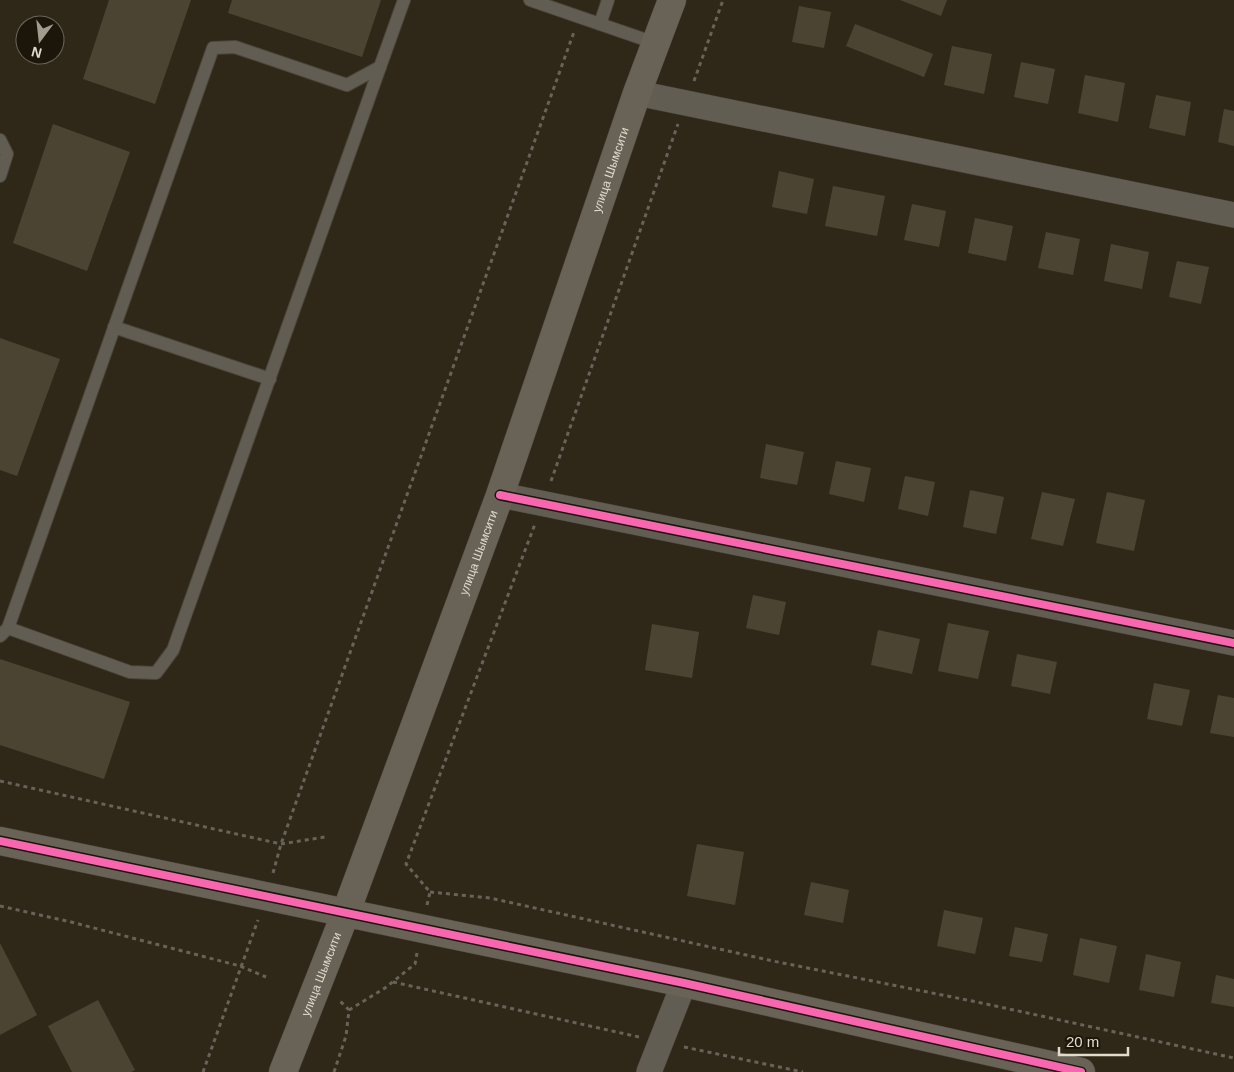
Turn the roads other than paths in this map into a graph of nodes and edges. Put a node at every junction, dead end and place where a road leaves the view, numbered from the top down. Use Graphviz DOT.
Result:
graph roads {
  1 [pos="404,0"];
  2 [pos="530,0"];
  3 [pos="608,0"];
  4 [pos="672,0"];
  5 [pos="600,24"];
  6 [pos="656,43"];
  7 [pos="380,67"];
  8 [pos="637,93"];
  9 [pos="0,140"];
  10 [pos="0,176"];
  11 [pos="1234,215"];
  12 [pos="114,326"];
  13 [pos="270,379"];
  14 [pos="500,495"];
  15 [pos="4,632"];
  16 [pos="1234,643"];
  17 [pos="0,840"];
  18 [pos="346,912"];
  19 [pos="684,983"];
  20 [pos="283,1072"];
  21 [pos="650,1072"];
  22 [pos="1080,1072"];
  1 -- 7 [label="lane"];
  2 -- 5 [label="lane"];
  3 -- 5 [label="lane"];
  4 -- 6 [label="main road, улица Шымсити"];
  5 -- 6 [label="lane"];
  6 -- 8 [label="main road, улица Шымсити"];
  7 -- 12 [label="lane"];
  7 -- 13 [label="lane"];
  8 -- 11 [label="street"];
  8 -- 14 [label="main road, улица Шымсити"];
  9 -- 10 [label="lane"];
  12 -- 13 [label="lane"];
  12 -- 15 [label="lane"];
  13 -- 15 [label="lane"];
  14 -- 16 [label="street"];
  14 -- 18 [label="main road, улица Шымсити"];
  17 -- 18 [label="main road"];
  18 -- 19 [label="main road"];
  18 -- 20 [label="main road, улица Шымсити"];
  19 -- 21 [label="street"];
  19 -- 22 [label="main road"];
}
